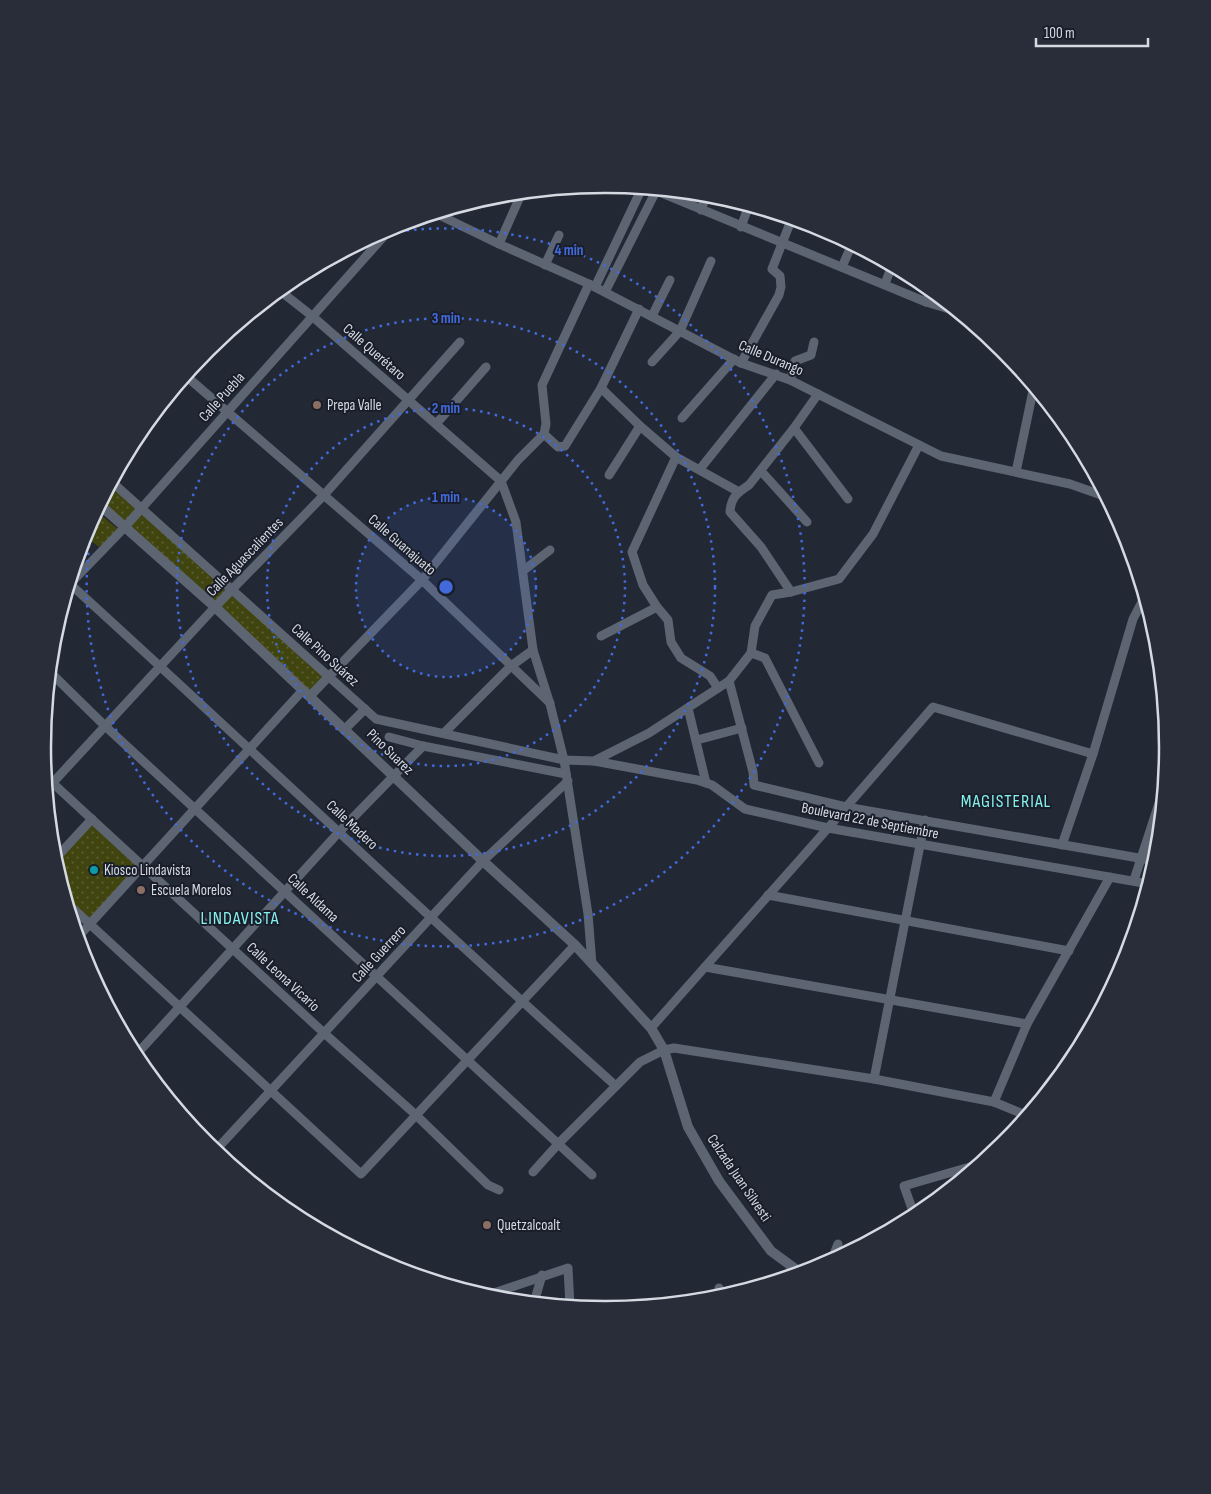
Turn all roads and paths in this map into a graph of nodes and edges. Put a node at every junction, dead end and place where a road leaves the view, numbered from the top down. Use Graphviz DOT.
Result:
graph roads {
  1 [pos="639,194"];
  2 [pos="652,195"];
  3 [pos="671,196"];
  4 [pos="519,200"];
  5 [pos="704,201"];
  6 [pos="701,210"];
  7 [pos="747,211"];
  8 [pos="444,217"];
  9 [pos="790,224"];
  10 [pos="741,226"];
  11 [pos="558,235"];
  12 [pos="379,241"];
  13 [pos="783,243"];
  14 [pos="499,244"];
  15 [pos="850,249"];
  16 [pos="711,261"];
  17 [pos="545,264"];
  18 [pos="842,267"];
  19 [pos="889,271"];
  20 [pos="670,280"];
  21 [pos="884,284"];
  22 [pos="592,285"];
  23 [pos="605,292"];
  24 [pos="285,295"];
  25 [pos="928,297"];
  26 [pos="926,302"];
  27 [pos="943,307"];
  28 [pos="639,309"];
  29 [pos="312,316"];
  30 [pos="652,316"];
  31 [pos="680,330"];
  32 [pos="460,342"];
  33 [pos="814,342"];
  34 [pos="738,361"];
  35 [pos="652,362"];
  36 [pos="486,367"];
  37 [pos="776,374"];
  38 [pos="191,380"];
  39 [pos="790,380"];
  40 [pos="601,388"];
  41 [pos="818,394"];
  42 [pos="1032,394"];
  43 [pos="408,399"];
  44 [pos="228,412"];
  45 [pos="682,418"];
  46 [pos="436,424"];
  47 [pos="640,426"];
  48 [pos="794,428"];
  49 [pos="544,434"];
  50 [pos="919,445"];
  51 [pos="676,457"];
  52 [pos="700,469"];
  53 [pos="761,471"];
  54 [pos="1016,472"];
  55 [pos="609,476"];
  56 [pos="501,481"];
  57 [pos="117,486"];
  58 [pos="739,492"];
  59 [pos="1099,494"];
  60 [pos="324,495"];
  61 [pos="848,499"];
  62 [pos="141,508"];
  63 [pos="105,509"];
  64 [pos="807,522"];
  65 [pos="124,528"];
  66 [pos="550,550"];
  67 [pos="524,570"];
  68 [pos="79,574"];
  69 [pos="422,580"];
  70 [pos="75,588"];
  71 [pos="233,590"];
  72 [pos="791,592"];
  73 [pos="1141,604"];
  74 [pos="657,607"];
  75 [pos="215,608"];
  76 [pos="601,636"];
  77 [pos="533,650"];
  78 [pos="751,652"];
  79 [pos="161,666"];
  80 [pos="511,666"];
  81 [pos="328,676"];
  82 [pos="56,678"];
  83 [pos="729,681"];
  84 [pos="718,688"];
  85 [pos="306,693"];
  86 [pos="550,704"];
  87 [pos="688,708"];
  88 [pos="365,709"];
  89 [pos="105,726"];
  90 [pos="742,728"];
  91 [pos="345,729"];
  92 [pos="444,733"];
  93 [pos="389,737"];
  94 [pos="697,740"];
  95 [pos="423,746"];
  96 [pos="249,748"];
  97 [pos="1093,754"];
  98 [pos="564,760"];
  99 [pos="594,761"];
  100 [pos="819,764"];
  101 [pos="394,776"];
  102 [pos="567,777"];
  103 [pos="706,783"];
  104 [pos="52,784"];
  105 [pos="53,788"];
  106 [pos="846,807"];
  107 [pos="194,808"];
  108 [pos="1155,815"];
  109 [pos="92,819"];
  110 [pos="924,820"];
  111 [pos="828,828"];
  112 [pos="339,832"];
  113 [pos="1062,845"];
  114 [pos="920,846"];
  115 [pos="61,852"];
  116 [pos="1142,857"];
  117 [pos="1148,859"];
  118 [pos="483,861"];
  119 [pos="143,866"];
  120 [pos="1110,877"];
  121 [pos="1134,880"];
  122 [pos="1143,882"];
  123 [pos="285,891"];
  124 [pos="768,895"];
  125 [pos="77,912"];
  126 [pos="431,917"];
  127 [pos="905,920"];
  128 [pos="90,924"];
  129 [pos="83,931"];
  130 [pos="574,945"];
  131 [pos="232,949"];
  132 [pos="1069,951"];
  133 [pos="592,964"];
  134 [pos="705,967"];
  135 [pos="377,976"];
  136 [pos="889,1000"];
  137 [pos="522,1002"];
  138 [pos="181,1007"];
  139 [pos="1027,1024"];
  140 [pos="651,1028"];
  141 [pos="324,1034"];
  142 [pos="141,1049"];
  143 [pos="664,1050"];
  144 [pos="468,1059"];
  145 [pos="874,1080"];
  146 [pos="616,1086"];
  147 [pos="271,1090"];
  148 [pos="994,1102"];
  149 [pos="1021,1113"];
  150 [pos="416,1115"];
  151 [pos="559,1143"];
  152 [pos="220,1145"];
  153 [pos="966,1168"];
  154 [pos="533,1172"];
  155 [pos="592,1174"];
  156 [pos="499,1190"];
  157 [pos="912,1209"];
  158 [pos="838,1244"];
  159 [pos="835,1251"];
  160 [pos="794,1268"];
  161 [pos="542,1276"];
  162 [pos="500,1292"];
  163 [pos="536,1297"];
  164 [pos="570,1300"];
  1 -- 22 [label="street"];
  2 -- 23 [label="street"];
  3 -- 6 [label="street"];
  4 -- 14 [label="street"];
  5 -- 6 [label="street"];
  6 -- 10 [label="street"];
  7 -- 10 [label="street"];
  8 -- 14 [label="street, Calle Durango"];
  9 -- 13 [label="street"];
  10 -- 13 [label="street"];
  11 -- 17 [label="street"];
  12 -- 29 [label="street, Calle Puebla"];
  13 -- 18 [label="street"];
  13 -- 34 [label="street"];
  14 -- 17 [label="street, Calle Durango"];
  15 -- 18 [label="street"];
  16 -- 31 [label="street"];
  17 -- 22 [label="street, Calle Durango"];
  18 -- 21 [label="street"];
  19 -- 21 [label="street"];
  20 -- 30 [label="street"];
  21 -- 26 [label="street"];
  22 -- 23 [label="street, Calle Durango"];
  22 -- 49 [label="street"];
  23 -- 28 [label="street, Calle Durango"];
  24 -- 29 [label="street, Calle Querétaro"];
  25 -- 26 [label="street"];
  26 -- 27 [label="street"];
  28 -- 30 [label="street, Calle Durango"];
  28 -- 40 [label="street"];
  29 -- 43 [label="street, Calle Querétaro"];
  29 -- 44 [label="street, Calle Puebla"];
  30 -- 31 [label="street, Calle Durango"];
  31 -- 34 [label="street, Calle Durango"];
  31 -- 35 [label="street"];
  32 -- 43 [label="street, Calle Aguascalientes"];
  33 -- 39 [label="street"];
  34 -- 37 [label="street, Calle Durango"];
  34 -- 45 [label="street"];
  36 -- 46 [label="street"];
  37 -- 39 [label="street, Calle Durango"];
  37 -- 52 [label="street"];
  38 -- 44 [label="street, Calle Guanajuato"];
  39 -- 41 [label="street, Calle Durango"];
  40 -- 47 [label="street"];
  40 -- 49 [label="street"];
  41 -- 48 [label="street"];
  41 -- 50 [label="street, Calle Durango"];
  42 -- 54 [label="street"];
  43 -- 46 [label="street, Calle Querétaro"];
  43 -- 60 [label="street, Calle Aguascalientes"];
  44 -- 60 [label="street, Calle Guanajuato"];
  44 -- 62 [label="street, Calle Puebla"];
  46 -- 56 [label="street, Calle Querétaro"];
  47 -- 51 [label="street"];
  47 -- 55 [label="street"];
  48 -- 53 [label="street"];
  48 -- 61 [label="street"];
  49 -- 56 [label="street"];
  50 -- 54 [label="street, Calle Durango"];
  50 -- 72 [label="street"];
  51 -- 52 [label="street"];
  51 -- 74 [label="street"];
  52 -- 58 [label="street"];
  53 -- 58 [label="street"];
  53 -- 64 [label="street"];
  54 -- 59 [label="street, Calle Durango"];
  56 -- 67 [label="street, Calle Querétaro"];
  56 -- 69 [label="street"];
  57 -- 62 [label="street, Calle Pino Suárez"];
  58 -- 72 [label="street"];
  60 -- 69 [label="street, Calle Guanajuato"];
  60 -- 71 [label="street, Calle Aguascalientes"];
  62 -- 65 [label="street, Calle Puebla"];
  62 -- 71 [label="street, Calle Pino Suárez"];
  63 -- 65 [label="street, Pino Suarez"];
  65 -- 68 [label="street, Calle Puebla"];
  65 -- 75 [label="street, Pino Suarez"];
  66 -- 67 [label="street"];
  67 -- 77 [label="street, Calle Querétaro"];
  69 -- 80 [label="street, Calle Guanajuato"];
  69 -- 81 [label="street"];
  70 -- 79 [label="street, Calle Madero"];
  71 -- 75 [label="street, Calle Aguascalientes"];
  71 -- 81 [label="street, Calle Pino Suárez"];
  72 -- 78 [label="street"];
  73 -- 97 [label="street"];
  74 -- 76 [label="street"];
  74 -- 84 [label="street"];
  75 -- 79 [label="street, Calle Aguascalientes"];
  75 -- 85 [label="street, Pino Suarez"];
  77 -- 80 [label="street"];
  77 -- 86 [label="street, Calle Querétaro"];
  78 -- 83 [label="street"];
  78 -- 100 [label="street"];
  79 -- 89 [label="street, Calle Aguascalientes"];
  79 -- 96 [label="street, Calle Madero"];
  80 -- 86 [label="street, Calle Guanajuato"];
  80 -- 92 [label="street"];
  81 -- 85 [label="street"];
  81 -- 88 [label="street, Calle Pino Suárez"];
  82 -- 89 [label="street, Calle Aldama"];
  83 -- 84 [label="street"];
  83 -- 90 [label="street"];
  84 -- 87 [label="street"];
  85 -- 91 [label="street, Pino Suarez"];
  85 -- 96 [label="street"];
  86 -- 98 [label="street"];
  87 -- 94 [label="street"];
  87 -- 99 [label="street"];
  88 -- 91 [label="street"];
  88 -- 92 [label="street, Calle Pino Suárez"];
  89 -- 104 [label="street, Calle Aguascalientes"];
  89 -- 107 [label="street, Calle Aldama"];
  90 -- 94 [label="street"];
  90 -- 106 [label="street, Boulevard 22 de Septiembre"];
  91 -- 101 [label="street, Pino Suarez"];
  92 -- 98 [label="street, Calle Pino Suárez"];
  93 -- 95 [label="street"];
  94 -- 103 [label="street"];
  95 -- 101 [label="street"];
  95 -- 102 [label="street"];
  96 -- 107 [label="street"];
  96 -- 112 [label="street, Calle Madero"];
  97 -- 106 [label="street"];
  97 -- 113 [label="street"];
  98 -- 99 [label="street"];
  98 -- 102 [label="street"];
  99 -- 103 [label="street, Boulevard 22 de Septiembre"];
  101 -- 112 [label="street"];
  101 -- 118 [label="street, Pino Suarez"];
  102 -- 118 [label="street, Calle Guerrero"];
  102 -- 133 [label="street"];
  103 -- 111 [label="street, Boulevard 22 de Septiembre"];
  105 -- 109 [label="street, Calle Leona Vicario"];
  106 -- 110 [label="street, Boulevard 22 de Septiembre"];
  106 -- 111 [label="street"];
  107 -- 119 [label="street"];
  107 -- 123 [label="street, Calle Aldama"];
  108 -- 116 [label="street"];
  109 -- 115 [label="street"];
  109 -- 119 [label="street, Calle Leona Vicario"];
  110 -- 113 [label="street, Boulevard 22 de Septiembre"];
  110 -- 114 [label="street"];
  111 -- 114 [label="street, Boulevard 22 de Septiembre"];
  111 -- 124 [label="street"];
  112 -- 123 [label="street"];
  112 -- 126 [label="street, Calle Madero"];
  113 -- 116 [label="street, Boulevard 22 de Septiembre"];
  114 -- 120 [label="street, Boulevard 22 de Septiembre"];
  114 -- 127 [label="street"];
  116 -- 117 [label="street, Boulevard 22 de Septiembre"];
  116 -- 121 [label="street"];
  118 -- 126 [label="street, Calle Guerrero"];
  118 -- 130 [label="street, Pino Suarez"];
  119 -- 128 [label="street"];
  119 -- 131 [label="street, Calle Leona Vicario"];
  120 -- 121 [label="street, Boulevard 22 de Septiembre"];
  120 -- 132 [label="street"];
  121 -- 122 [label="street, Boulevard 22 de Septiembre"];
  123 -- 131 [label="street"];
  123 -- 135 [label="street, Calle Aldama"];
  124 -- 127 [label="street"];
  124 -- 134 [label="street"];
  125 -- 128 [label="street"];
  126 -- 135 [label="street, Calle Guerrero"];
  126 -- 137 [label="street, Calle Madero"];
  127 -- 132 [label="street"];
  127 -- 136 [label="street"];
  128 -- 129 [label="street"];
  128 -- 138 [label="street"];
  130 -- 133 [label="street, Pino Suarez"];
  130 -- 137 [label="street"];
  131 -- 138 [label="street"];
  131 -- 141 [label="street, Calle Leona Vicario"];
  132 -- 139 [label="street"];
  133 -- 140 [label="street, Pino Suarez"];
  134 -- 136 [label="street"];
  134 -- 140 [label="street"];
  135 -- 141 [label="street, Calle Guerrero"];
  135 -- 144 [label="street, Calle Aldama"];
  136 -- 139 [label="street"];
  136 -- 145 [label="street"];
  137 -- 144 [label="street"];
  137 -- 146 [label="street, Calle Madero"];
  138 -- 142 [label="street"];
  138 -- 147 [label="street"];
  139 -- 148 [label="street"];
  140 -- 143 [label="street, Calzada Juan Silvesti"];
  141 -- 147 [label="street, Calle Guerrero"];
  141 -- 150 [label="street, Calle Leona Vicario"];
  143 -- 145 [label="street"];
  143 -- 146 [label="street"];
  143 -- 160 [label="street, Calzada Juan Silvesti"];
  144 -- 150 [label="street"];
  144 -- 151 [label="street, Calle Aldama"];
  145 -- 148 [label="street"];
  146 -- 151 [label="street"];
  147 -- 150 [label="street"];
  147 -- 152 [label="street, Calle Guerrero"];
  148 -- 149 [label="street"];
  150 -- 156 [label="street, Calle Leona Vicario"];
  151 -- 154 [label="street"];
  151 -- 155 [label="street, Calle Aldama"];
  153 -- 157 [label="street"];
  158 -- 159 [label="street"];
  161 -- 162 [label="street"];
  161 -- 163 [label="street"];
  161 -- 164 [label="street"];
}
